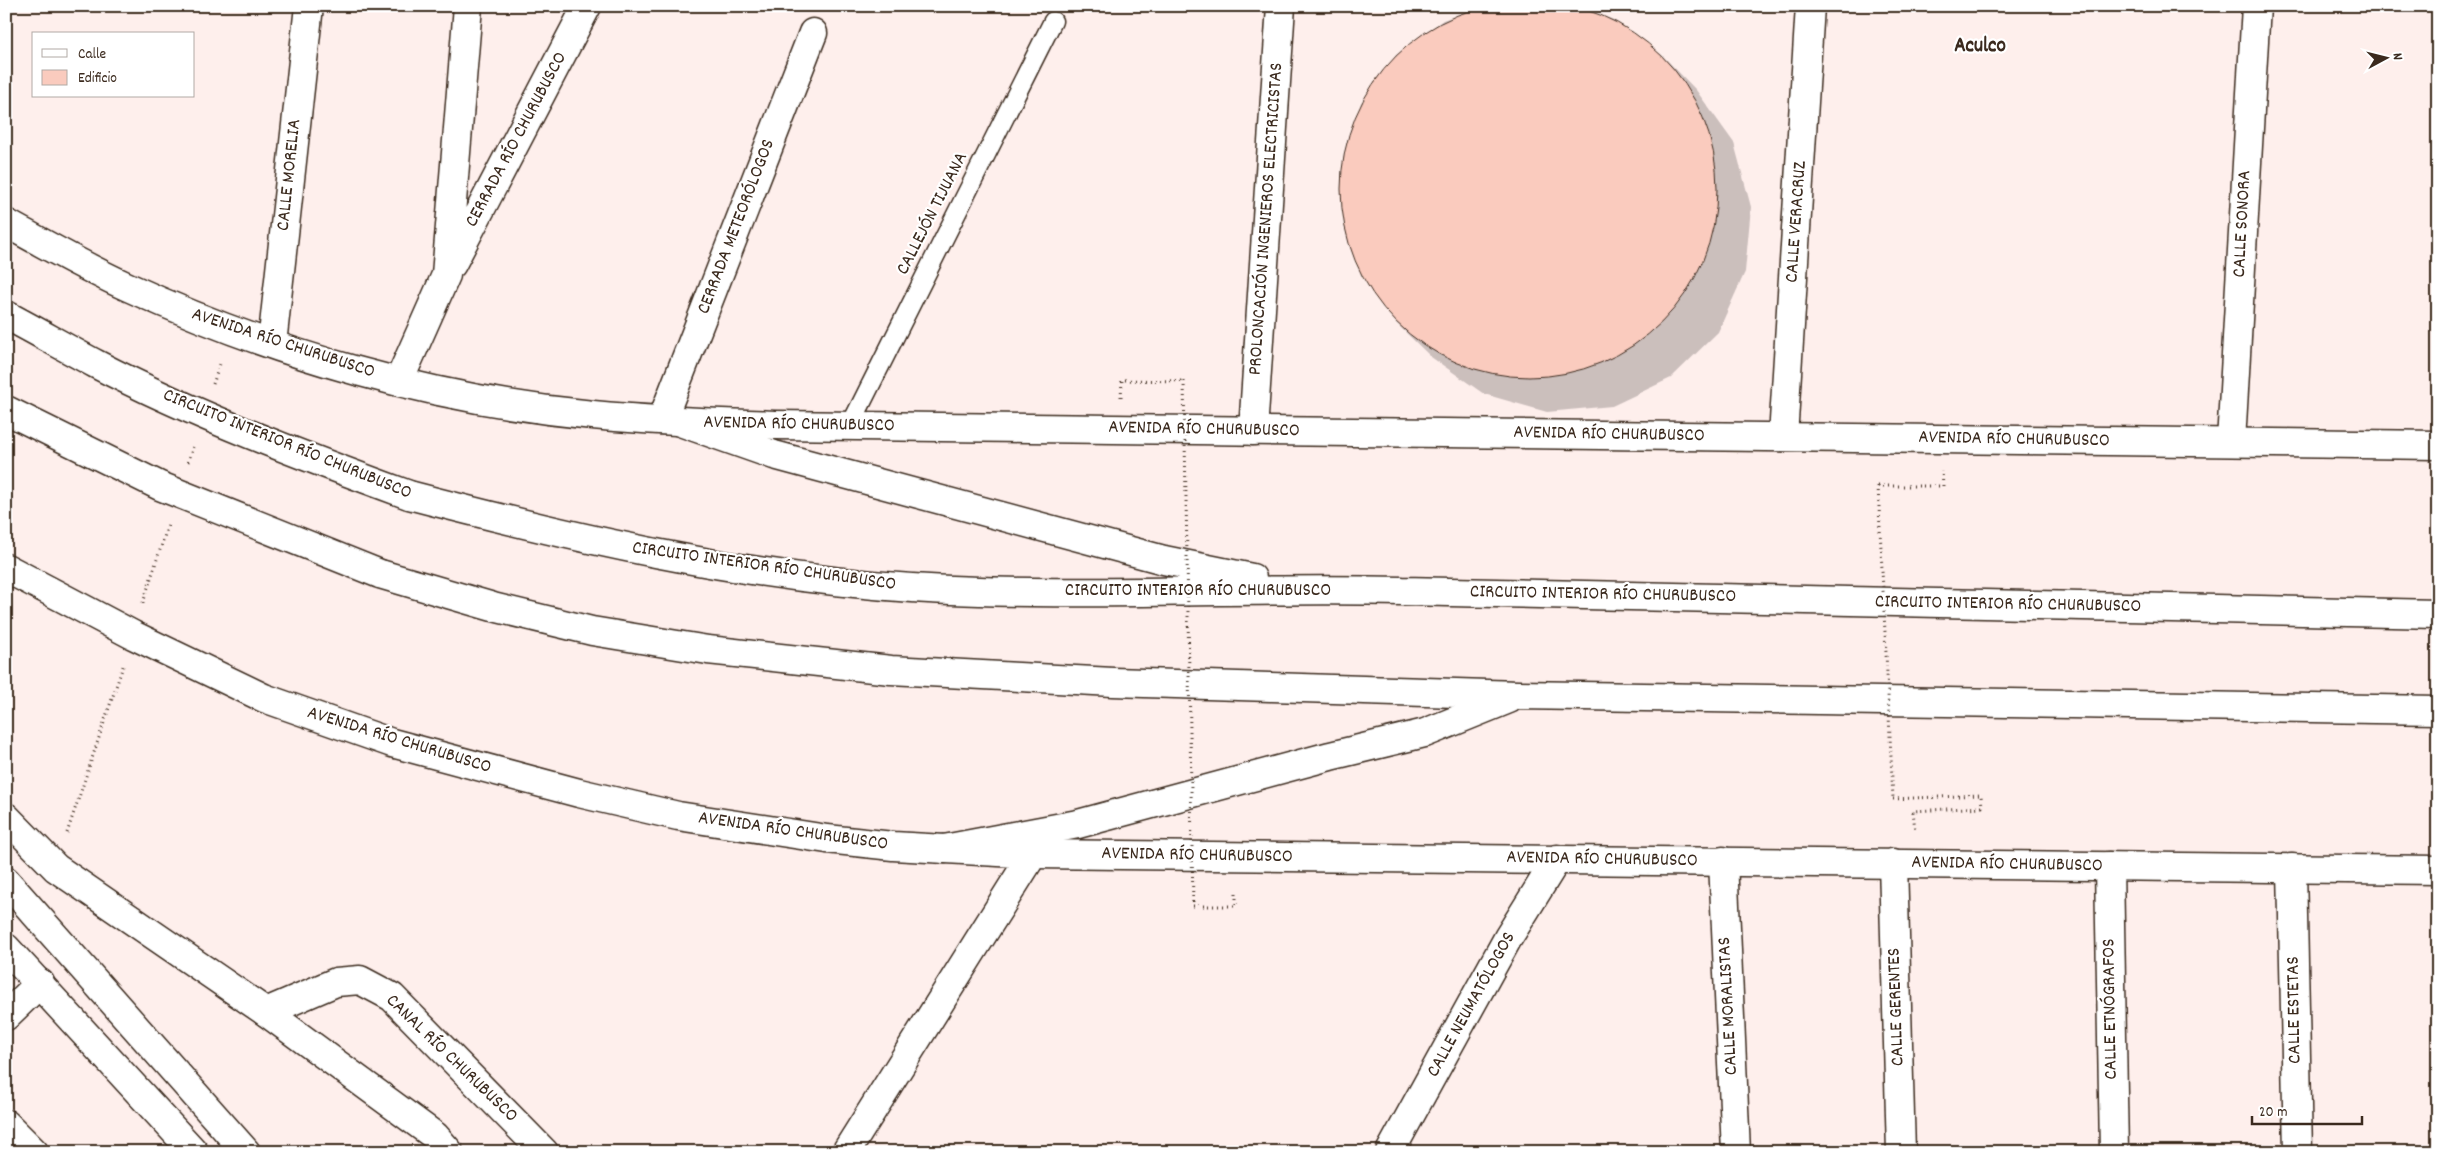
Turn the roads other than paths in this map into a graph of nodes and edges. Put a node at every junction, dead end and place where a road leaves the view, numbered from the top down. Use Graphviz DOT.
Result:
graph roads {
  1 [pos="309,6"];
  2 [pos="468,6"];
  3 [pos="587,6"];
  4 [pos="1281,6"];
  5 [pos="1810,6"];
  6 [pos="2256,6"];
  7 [pos="1053,21"];
  8 [pos="813,33"];
  9 [pos="6,223"];
  10 [pos="446,275"];
  11 [pos="6,314"];
  12 [pos="272,344"];
  13 [pos="399,381"];
  14 [pos="6,410"];
  15 [pos="671,421"];
  16 [pos="850,426"];
  17 [pos="1254,431"];
  18 [pos="1783,437"];
  19 [pos="2231,442"];
  20 [pos="2438,445"];
  21 [pos="6,568"];
  22 [pos="1302,588"];
  23 [pos="2438,614"];
  24 [pos="1518,695"];
  25 [pos="2438,710"];
  26 [pos="6,816"];
  27 [pos="944,849"];
  28 [pos="1033,854"];
  29 [pos="1557,859"];
  30 [pos="1722,861"];
  31 [pos="1905,863"];
  32 [pos="2109,866"];
  33 [pos="2292,868"];
  34 [pos="2438,870"];
  35 [pos="6,881"];
  36 [pos="6,948"];
  37 [pos="40,983"];
  38 [pos="266,1012"];
  39 [pos="6,1016"];
  40 [pos="1735,1123"];
  41 [pos="6,1124"];
  42 [pos="34,1152"];
  43 [pos="194,1152"];
  44 [pos="246,1152"];
  45 [pos="449,1152"];
  46 [pos="544,1152"];
  47 [pos="846,1152"];
  48 [pos="1390,1152"];
  49 [pos="1714,1152"];
  50 [pos="1736,1152"];
  51 [pos="1901,1152"];
  52 [pos="2114,1152"];
  53 [pos="2298,1152"];
  1 -- 12 [label="main road, CALLE MORELIA"];
  2 -- 10 [label="main road, CERRADA RÍO CHURUBUSCO"];
  3 -- 10 [label="main road, CERRADA RÍO CHURUBUSCO"];
  4 -- 17 [label="main road, PROLONCACIÓN INGENIEROS ELECTRICISTAS"];
  5 -- 18 [label="main road, CALLE VERACRUZ"];
  6 -- 19 [label="main road, CALLE SONORA"];
  7 -- 16 [label="lane, CALLEJÓN TIJUANA"];
  8 -- 15 [label="main road, CERRADA METEORÓLOGOS"];
  9 -- 12 [label="main road, AVENIDA RÍO CHURUBUSCO"];
  10 -- 13 [label="main road, CERRADA RÍO CHURUBUSCO"];
  11 -- 22 [label="main road, CIRCUITO INTERIOR RÍO CHURUBUSCO, bridge"];
  12 -- 13 [label="main road, AVENIDA RÍO CHURUBUSCO"];
  13 -- 15 [label="main road, AVENIDA RÍO CHURUBUSCO"];
  14 -- 24 [label="main road, bridge"];
  15 -- 16 [label="main road, AVENIDA RÍO CHURUBUSCO"];
  15 -- 22 [label="main road"];
  16 -- 17 [label="main road, AVENIDA RÍO CHURUBUSCO"];
  17 -- 18 [label="main road, AVENIDA RÍO CHURUBUSCO"];
  18 -- 19 [label="main road, AVENIDA RÍO CHURUBUSCO"];
  19 -- 20 [label="main road, AVENIDA RÍO CHURUBUSCO"];
  21 -- 27 [label="main road, AVENIDA RÍO CHURUBUSCO"];
  22 -- 23 [label="main road, CIRCUITO INTERIOR RÍO CHURUBUSCO"];
  24 -- 25 [label="main road"];
  24 -- 27 [label="main road"];
  26 -- 38 [label="main road"];
  27 -- 28 [label="main road, AVENIDA RÍO CHURUBUSCO"];
  28 -- 29 [label="main road, AVENIDA RÍO CHURUBUSCO"];
  28 -- 47 [label="main road"];
  29 -- 30 [label="main road, AVENIDA RÍO CHURUBUSCO"];
  29 -- 48 [label="main road, CALLE NEUMATÓLOGOS"];
  30 -- 31 [label="main road, AVENIDA RÍO CHURUBUSCO"];
  30 -- 40 [label="main road, CALLE MORALISTAS"];
  31 -- 32 [label="main road, AVENIDA RÍO CHURUBUSCO"];
  31 -- 51 [label="main road, CALLE GERENTES"];
  32 -- 33 [label="main road, AVENIDA RÍO CHURUBUSCO"];
  32 -- 52 [label="main road, CALLE ETNÓGRAFOS"];
  33 -- 34 [label="main road, AVENIDA RÍO CHURUBUSCO"];
  33 -- 53 [label="main road, CALLE ESTETAS"];
  35 -- 44 [label="main road"];
  36 -- 37 [label="main road"];
  37 -- 39 [label="main road"];
  37 -- 43 [label="main road"];
  38 -- 45 [label="main road"];
  38 -- 46 [label="main road, CANAL RÍO CHURUBUSCO"];
  40 -- 49 [label="main road"];
  40 -- 50 [label="main road, CALLE MORALISTAS"];
  41 -- 42 [label="main road"];
}
